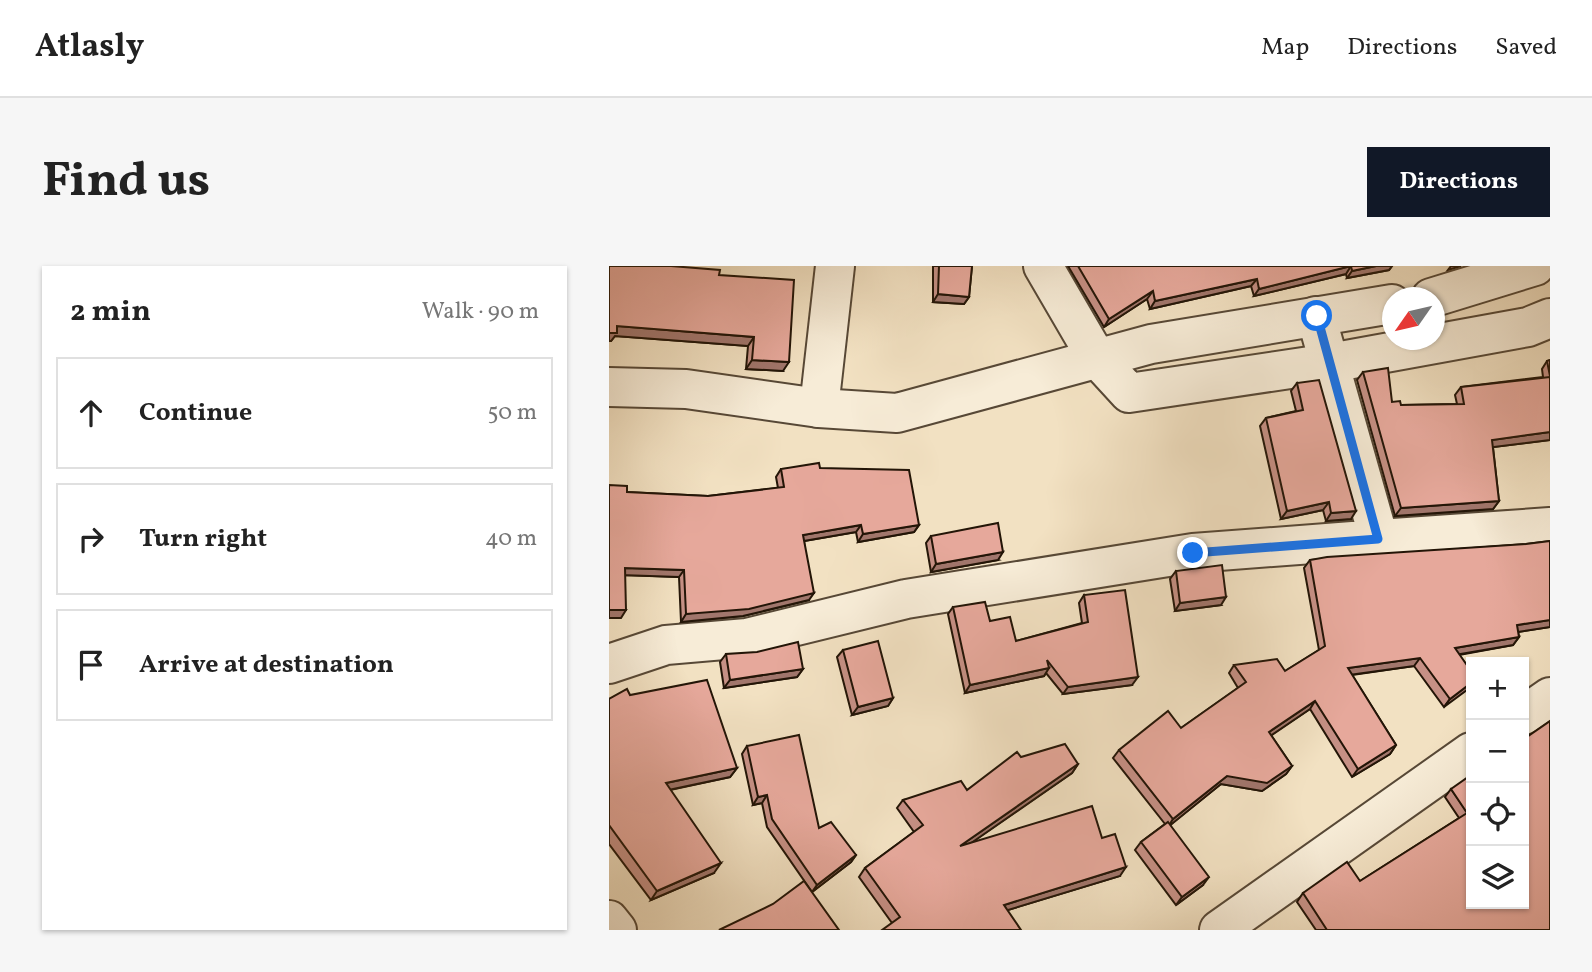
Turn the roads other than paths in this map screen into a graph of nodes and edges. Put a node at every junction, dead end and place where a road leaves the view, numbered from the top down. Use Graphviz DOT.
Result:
graph roads {
  1 [pos="835,266"];
  2 [pos="1043,266"];
  3 [pos="1535,266"];
  4 [pos="1435,286"];
  5 [pos="1382,306"];
  6 [pos="1317,316"];
  7 [pos="1550,318"];
  8 [pos="1096,357"];
  9 [pos="1330,363"];
  10 [pos="609,387"];
  11 [pos="819,408"];
  12 [pos="1550,527"];
  13 [pos="1378,539"];
  14 [pos="609,664"];
  15 [pos="1550,697"];
  16 [pos="1529,712"];
  17 [pos="1466,756"];
  18 [pos="609,919"];
  19 [pos="617,930"];
  20 [pos="1219,930"];
  1 -- 11 [label="street"];
  2 -- 8 [label="street"];
  3 -- 4 [label="street"];
  5 -- 6 [label="street"];
  6 -- 8 [label="street"];
  6 -- 9 [label="street"];
  7 -- 9 [label="street"];
  8 -- 9 [label="street"];
  8 -- 11 [label="street"];
  9 -- 13 [label="street"];
  10 -- 11 [label="street"];
  12 -- 13 [label="street"];
  13 -- 14 [label="street"];
  15 -- 16 [label="street"];
  17 -- 20 [label="street"];
  18 -- 19 [label="street"];
}
